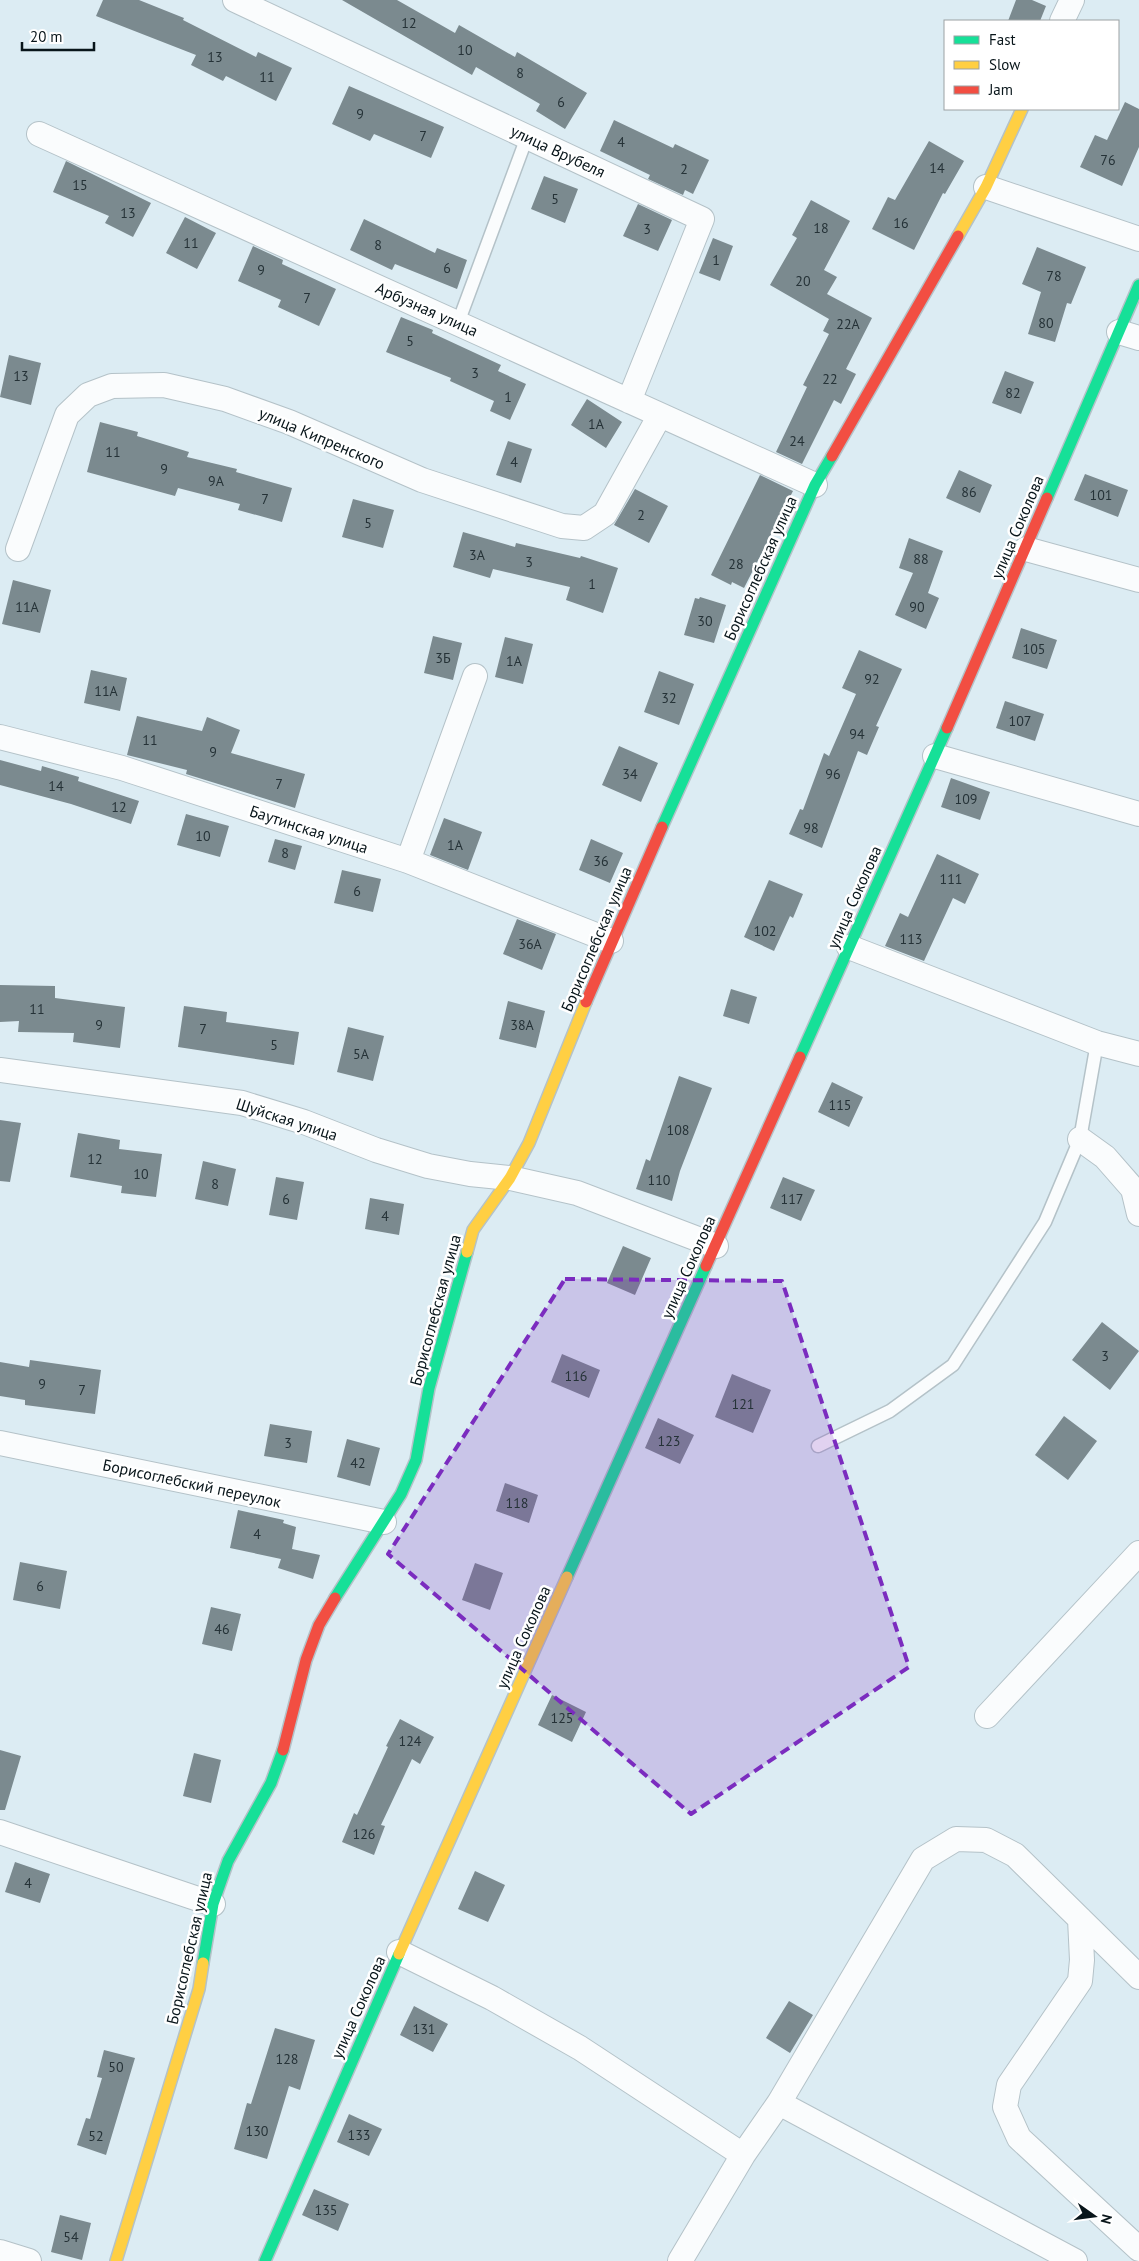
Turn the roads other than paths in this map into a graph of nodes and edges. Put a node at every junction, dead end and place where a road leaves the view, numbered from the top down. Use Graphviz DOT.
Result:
graph roads {
  1 [pos="235,0"];
  2 [pos="1072,0"];
  3 [pos="1062,20"];
  4 [pos="1022,110"];
  5 [pos="39,134"];
  6 [pos="527,137"];
  7 [pos="986,187"];
  8 [pos="1139,240"];
  9 [pos="1139,285"];
  10 [pos="458,324"];
  11 [pos="1129,335"];
  12 [pos="629,401"];
  13 [pos="660,415"];
  14 [pos="815,485"];
  15 [pos="18,549"];
  16 [pos="1026,549"];
  17 [pos="1139,580"];
  18 [pos="475,676"];
  19 [pos="0,737"];
  20 [pos="935,756"];
  21 [pos="1139,814"];
  22 [pos="408,861"];
  23 [pos="610,941"];
  24 [pos="849,947"];
  25 [pos="1097,1043"];
  26 [pos="1139,1054"];
  27 [pos="0,1070"];
  28 [pos="1080,1139"];
  29 [pos="510,1178"];
  30 [pos="1139,1214"];
  31 [pos="716,1246"];
  32 [pos="0,1443"];
  33 [pos="818,1446"];
  34 [pos="384,1522"];
  35 [pos="1139,1553"];
  36 [pos="987,1716"];
  37 [pos="0,1832"];
  38 [pos="213,1904"];
  39 [pos="1080,1919"];
  40 [pos="399,1952"];
  41 [pos="1139,1977"];
  42 [pos="779,2103"];
  43 [pos="743,2155"];
  44 [pos="1139,2249"];
  45 [pos="0,2252"];
  46 [pos="29,2261"];
  47 [pos="116,2261"];
  48 [pos="265,2261"];
  49 [pos="680,2261"];
  50 [pos="1075,2261"];
  1 -- 6 [label="street, улица Врубеля"];
  2 -- 3 [label="street"];
  4 -- 7 [label="street, Борисоглебская улица"];
  5 -- 10 [label="street, Арбузная улица"];
  6 -- 10 [label="lane"];
  6 -- 12 [label="street, улица Врубеля"];
  7 -- 8 [label="street"];
  7 -- 14 [label="street, Борисоглебская улица"];
  9 -- 11 [label="street, улица Соколова"];
  10 -- 12 [label="street, Арбузная улица"];
  11 -- 16 [label="street, улица Соколова"];
  12 -- 13 [label="street, Арбузная улица"];
  13 -- 14 [label="street, Арбузная улица"];
  13 -- 15 [label="street, улица Кипренского"];
  14 -- 23 [label="street, Борисоглебская улица"];
  16 -- 17 [label="street"];
  16 -- 20 [label="street, улица Соколова"];
  18 -- 22 [label="street"];
  19 -- 22 [label="street, Баутинская улица"];
  20 -- 21 [label="street"];
  20 -- 24 [label="street, улица Соколова"];
  22 -- 23 [label="street, Баутинская улица"];
  23 -- 29 [label="street, Борисоглебская улица"];
  24 -- 25 [label="street"];
  24 -- 31 [label="street, улица Соколова"];
  25 -- 26 [label="street"];
  25 -- 28 [label="lane"];
  27 -- 29 [label="street, Шуйская улица"];
  28 -- 30 [label="street"];
  28 -- 33 [label="lane"];
  29 -- 31 [label="street, Шуйская улица"];
  29 -- 34 [label="street, Борисоглебская улица"];
  31 -- 40 [label="street, улица Соколова"];
  32 -- 34 [label="street, Борисоглебский переулок"];
  34 -- 38 [label="street, Борисоглебская улица"];
  35 -- 36 [label="street"];
  37 -- 38 [label="street"];
  38 -- 47 [label="street, Борисоглебская улица"];
  39 -- 41 [label="street"];
  39 -- 42 [label="street"];
  39 -- 44 [label="street"];
  40 -- 43 [label="street"];
  40 -- 48 [label="street, улица Соколова"];
  42 -- 43 [label="street"];
  42 -- 50 [label="street"];
  43 -- 49 [label="street"];
  45 -- 46 [label="street"];
}
